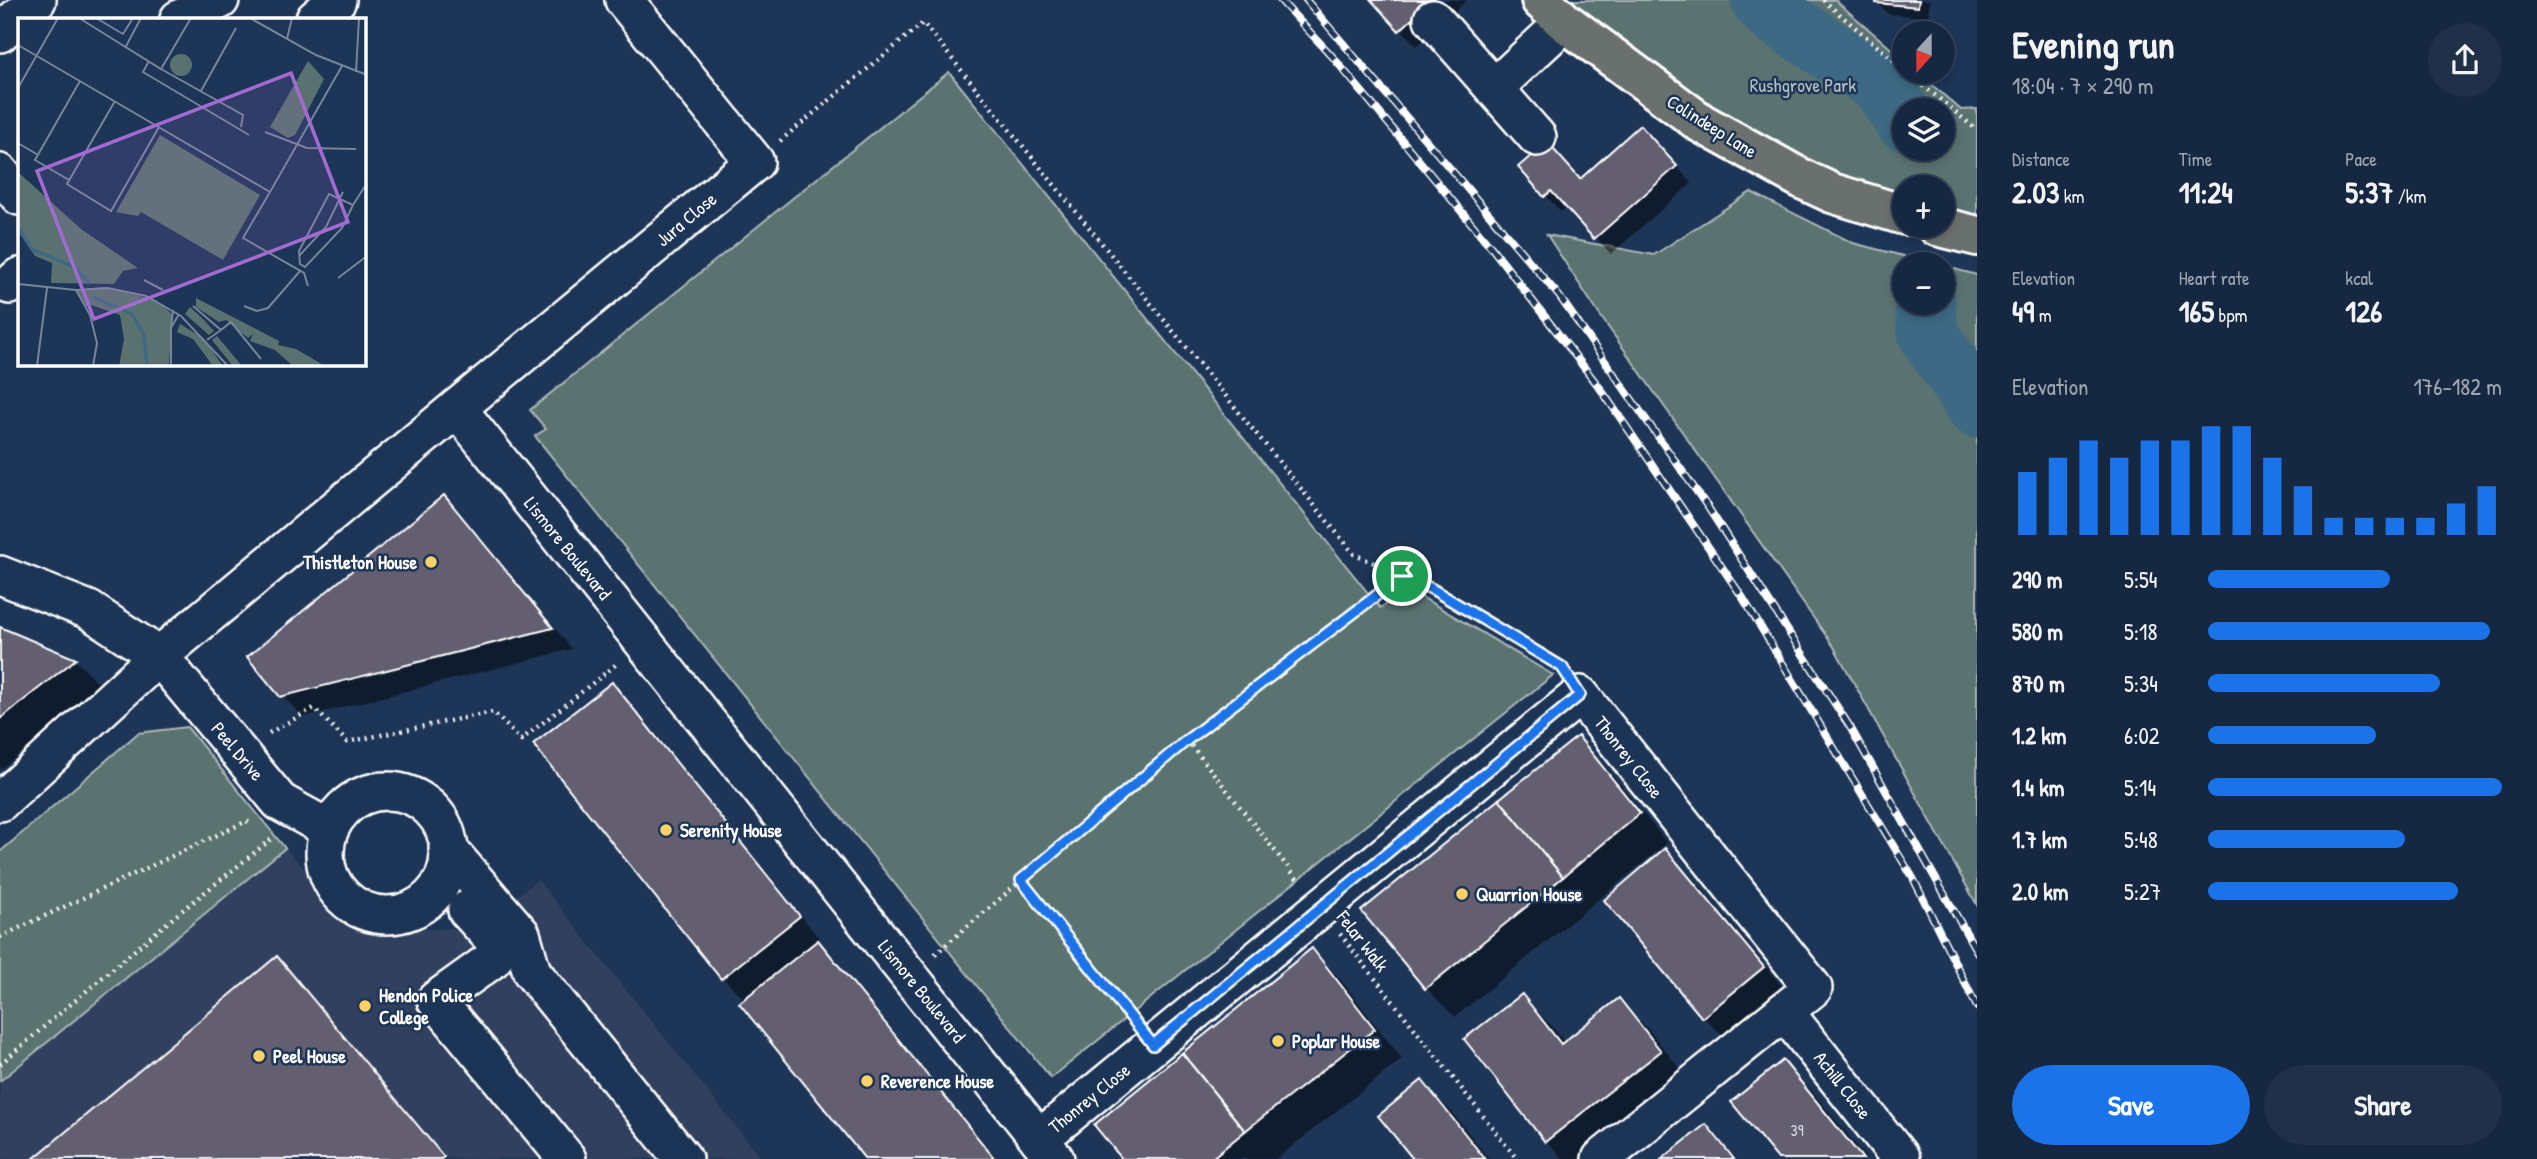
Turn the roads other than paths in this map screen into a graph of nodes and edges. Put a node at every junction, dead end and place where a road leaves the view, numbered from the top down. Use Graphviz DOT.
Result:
graph roads {
  1 [pos="37,0"];
  2 [pos="219,0"];
  3 [pos="338,0"];
  4 [pos="624,0"];
  5 [pos="1553,11"];
  6 [pos="181,18"];
  7 [pos="316,18"];
  8 [pos="1433,19"];
  9 [pos="0,33"];
  10 [pos="1493,88"];
  11 [pos="1537,137"];
  12 [pos="18,159"];
  13 [pos="0,166"];
  14 [pos="0,173"];
  15 [pos="18,195"];
  16 [pos="1892,211"];
  17 [pos="1955,230"];
  18 [pos="1977,236"];
  19 [pos="457,408"];
  20 [pos="0,575"];
  21 [pos="159,656"];
  22 [pos="0,802"];
  23 [pos="316,822"];
  24 [pos="445,865"];
  25 [pos="1784,1011"];
  26 [pos="1047,1149"];
  27 [pos="567,1159"];
  28 [pos="683,1159"];
  29 [pos="1601,1159"];
  30 [pos="1902,1159"];
  1 -- 9 [label="street"];
  2 -- 6 [label="street"];
  3 -- 7 [label="street"];
  4 -- 19 [label="street, Jura Close"];
  5 -- 10 [label="street"];
  5 -- 16 [label="main road, Colindeep Lane"];
  8 -- 10 [label="street"];
  10 -- 11 [label="street"];
  12 -- 13 [label="street"];
  14 -- 15 [label="street"];
  17 -- 18 [label="main road"];
  19 -- 21 [label="street"];
  19 -- 26 [label="street, Lismore Boulevard"];
  20 -- 21 [label="street, Peel Drive"];
  21 -- 22 [label="street"];
  21 -- 23 [label="street, Peel Drive"];
  23 -- 24 [label="street"];
  23 -- 24 [label="street"];
  24 -- 27 [label="street"];
  24 -- 28 [label="street"];
  25 -- 26 [label="street, Thonrey Close"];
  25 -- 29 [label="street, Thonrey Close"];
  25 -- 30 [label="street, Achill Close"];
}
